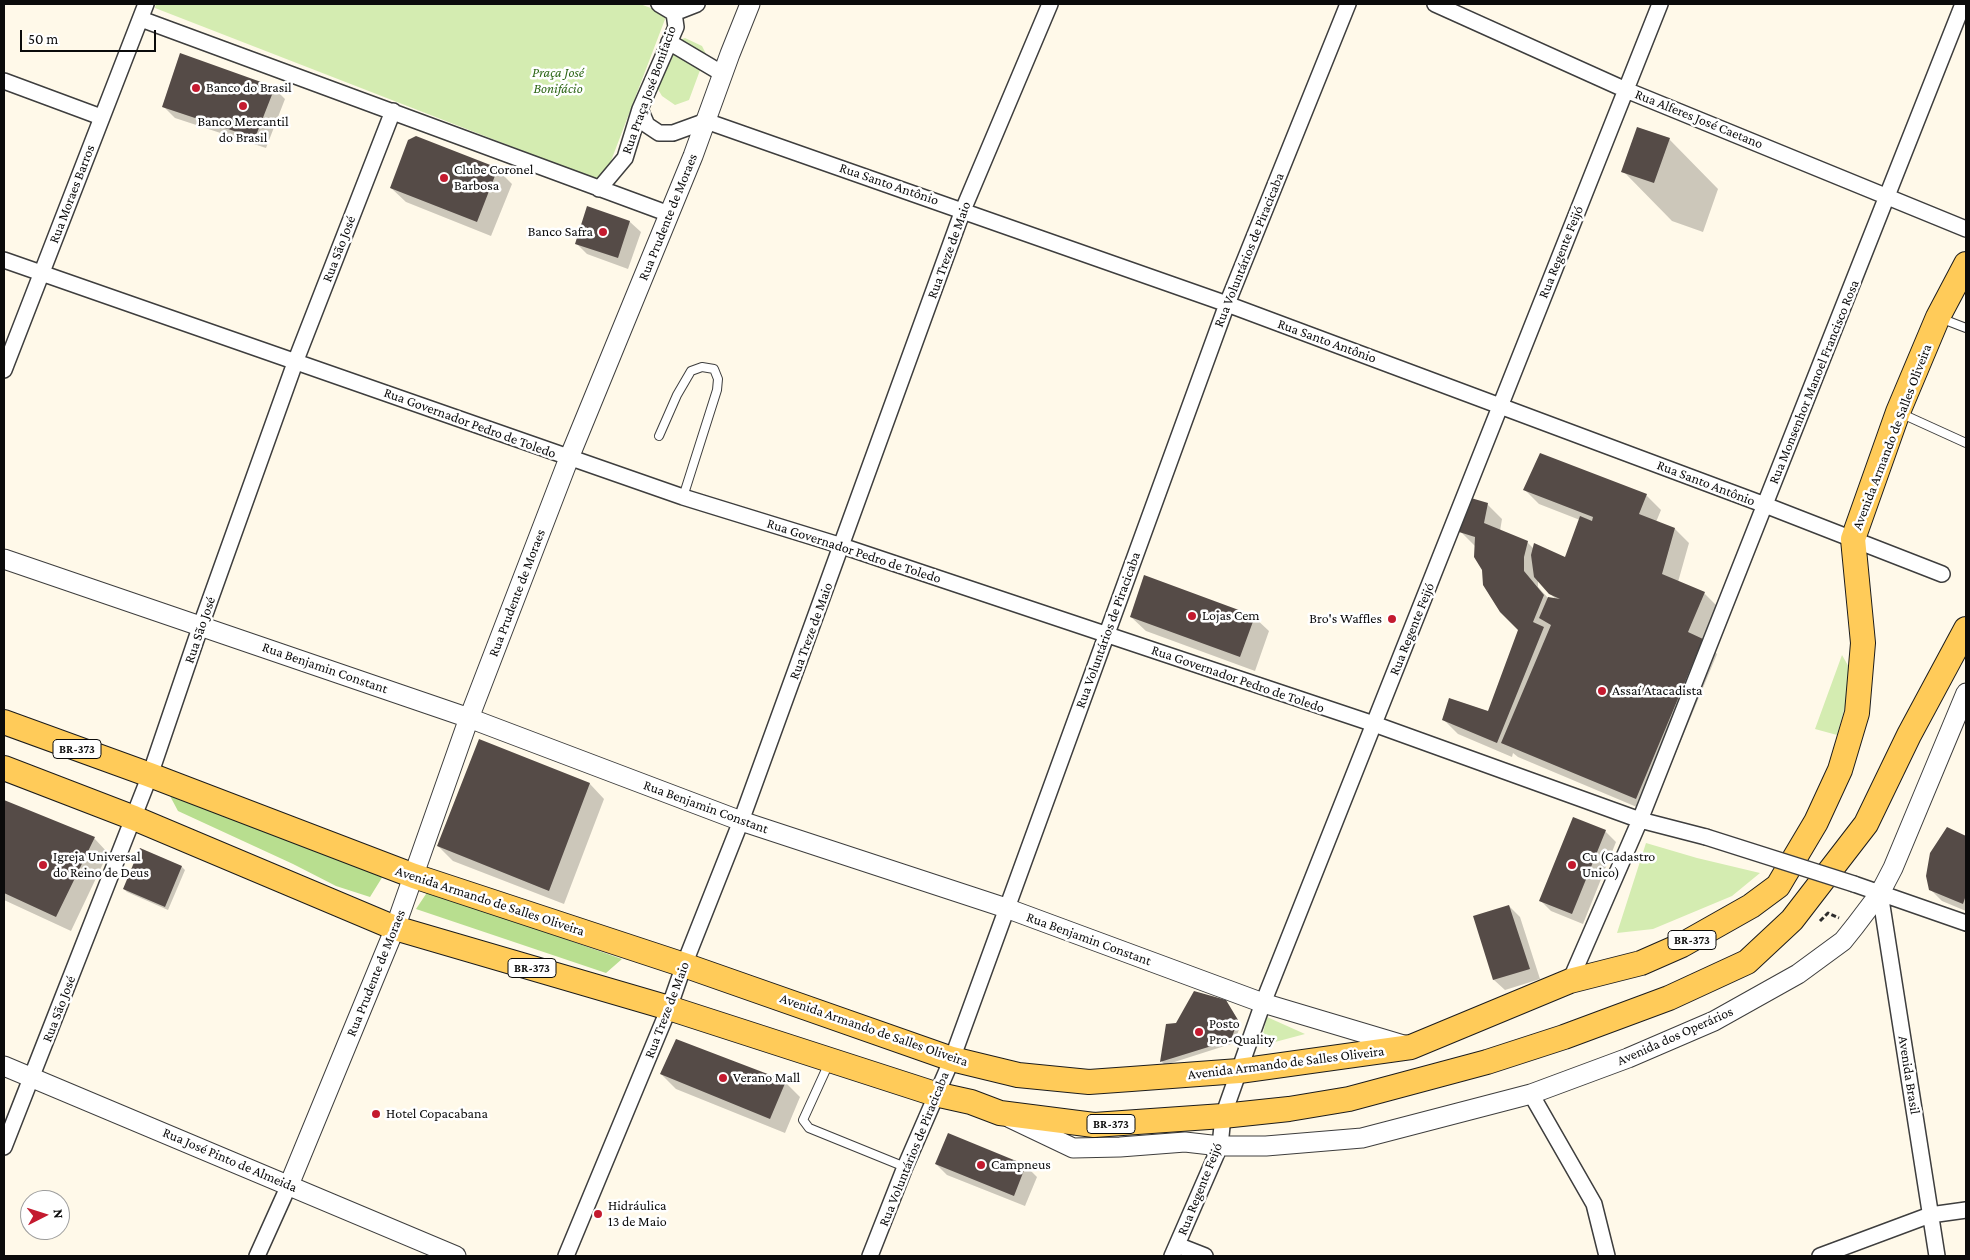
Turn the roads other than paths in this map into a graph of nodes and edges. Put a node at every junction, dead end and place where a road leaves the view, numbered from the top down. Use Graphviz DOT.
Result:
graph roads {
  1 [pos="146,4"];
  2 [pos="659,4"];
  3 [pos="697,4"];
  4 [pos="750,4"];
  5 [pos="1050,4"];
  6 [pos="1348,4"];
  7 [pos="1435,4"];
  8 [pos="1660,4"];
  9 [pos="1963,4"];
  10 [pos="674,13"];
  11 [pos="141,19"];
  12 [pos="669,42"];
  13 [pos="722,74"];
  14 [pos="4,81"];
  15 [pos="1626,90"];
  16 [pos="640,109"];
  17 [pos="393,111"];
  18 [pos="101,117"];
  19 [pos="706,121"];
  20 [pos="600,189"];
  21 [pos="1888,196"];
  22 [pos="963,210"];
  23 [pos="669,214"];
  24 [pos="1966,230"];
  25 [pos="4,260"];
  26 [pos="1966,264"];
  27 [pos="41,273"];
  28 [pos="1227,304"];
  29 [pos="1938,317"];
  30 [pos="1966,328"];
  31 [pos="296,360"];
  32 [pos="4,370"];
  33 [pos="1500,405"];
  34 [pos="1898,412"];
  35 [pos="659,436"];
  36 [pos="1966,443"];
  37 [pos="569,458"];
  38 [pos="683,497"];
  39 [pos="1765,505"];
  40 [pos="1854,539"];
  41 [pos="842,546"];
  42 [pos="4,559"];
  43 [pos="1942,574"];
  44 [pos="201,625"];
  45 [pos="1966,629"];
  46 [pos="1106,634"];
  47 [pos="1966,694"];
  48 [pos="470,718"];
  49 [pos="4,722"];
  50 [pos="1374,724"];
  51 [pos="4,768"];
  52 [pos="150,775"];
  53 [pos="134,818"];
  54 [pos="1640,820"];
  55 [pos="741,821"];
  56 [pos="414,876"];
  57 [pos="1880,893"];
  58 [pos="1006,908"];
  59 [pos="1966,923"];
  60 [pos="395,928"];
  61 [pos="684,965"];
  62 [pos="1570,980"];
  63 [pos="1264,1004"];
  64 [pos="669,1008"];
  65 [pos="1411,1047"];
  66 [pos="952,1059"];
  67 [pos="830,1061"];
  68 [pos="4,1066"];
  69 [pos="1239,1072"];
  70 [pos="31,1078"];
  71 [pos="935,1094"];
  72 [pos="1531,1094"];
  73 [pos="1000,1114"];
  74 [pos="1223,1116"];
  75 [pos="1220,1146"];
  76 [pos="4,1147"];
  77 [pos="905,1167"];
  78 [pos="289,1185"];
  79 [pos="1966,1210"];
  80 [pos="1930,1215"];
  81 [pos="1175,1250"];
  82 [pos="257,1256"];
  83 [pos="456,1256"];
  84 [pos="566,1256"];
  85 [pos="870,1256"];
  86 [pos="1206,1256"];
  87 [pos="1606,1256"];
  88 [pos="1820,1256"];
  89 [pos="1937,1256"];
  1 -- 11 [label="street, Rua Moraes Barros"];
  2 -- 10 [label="street"];
  3 -- 10 [label="street"];
  4 -- 13 [label="street, Rua Prudente de Moraes"];
  5 -- 22 [label="street, Rua Treze de Maio"];
  6 -- 28 [label="street, Rua Voluntários de Piracicaba"];
  7 -- 15 [label="street, Rua Alferes José Caetano"];
  8 -- 15 [label="street, Rua Regente Feijó"];
  9 -- 21 [label="street, Rua Monsenhor Manoel Francisco Rosa"];
  10 -- 12 [label="street, Rua Praça José Bonifacio"];
  11 -- 17 [label="street"];
  11 -- 18 [label="street, Rua Moraes Barros"];
  12 -- 13 [label="street"];
  12 -- 16 [label="street, Rua Praça José Bonifacio"];
  13 -- 19 [label="street, Rua Prudente de Moraes"];
  14 -- 18 [label="street"];
  15 -- 21 [label="street, Rua Alferes José Caetano"];
  15 -- 33 [label="street, Rua Regente Feijó"];
  16 -- 19 [label="street"];
  16 -- 20 [label="street, Rua Praça José Bonifacio"];
  17 -- 20 [label="street"];
  17 -- 31 [label="street, Rua São José"];
  18 -- 27 [label="street, Rua Moraes Barros"];
  19 -- 22 [label="street, Rua Santo Antônio"];
  19 -- 23 [label="street, Rua Prudente de Moraes"];
  20 -- 23 [label="street"];
  21 -- 24 [label="street, Rua Alferes José Caetano"];
  21 -- 39 [label="street, Rua Monsenhor Manoel Francisco Rosa"];
  22 -- 28 [label="street, Rua Santo Antônio"];
  22 -- 41 [label="street, Rua Treze de Maio"];
  23 -- 37 [label="street, Rua Prudente de Moraes"];
  25 -- 27 [label="street, Rua Governador Pedro de Toledo"];
  26 -- 29 [label="main road, Avenida Armando de Salles Oliveira / BR-373"];
  27 -- 31 [label="street, Rua Governador Pedro de Toledo"];
  27 -- 32 [label="street, Rua Moraes Barros"];
  28 -- 33 [label="street, Rua Santo Antônio"];
  28 -- 46 [label="street, Rua Voluntários de Piracicaba"];
  29 -- 30 [label="lane"];
  29 -- 34 [label="main road, Avenida Armando de Salles Oliveira / BR-373"];
  31 -- 37 [label="street, Rua Governador Pedro de Toledo"];
  31 -- 44 [label="street, Rua São José"];
  33 -- 39 [label="street, Rua Santo Antônio"];
  33 -- 50 [label="street, Rua Regente Feijó"];
  34 -- 36 [label="lane"];
  34 -- 40 [label="main road, Avenida Armando de Salles Oliveira / BR-373"];
  35 -- 38 [label="lane"];
  37 -- 38 [label="street, Rua Governador Pedro de Toledo"];
  37 -- 48 [label="street, Rua Prudente de Moraes"];
  38 -- 41 [label="street, Rua Governador Pedro de Toledo"];
  39 -- 40 [label="street, Rua Santo Antônio"];
  39 -- 54 [label="street, Rua Monsenhor Manoel Francisco Rosa"];
  40 -- 43 [label="street, Rua Santo Antônio"];
  40 -- 62 [label="main road, Avenida Armando de Salles Oliveira / BR-373"];
  41 -- 46 [label="street, Rua Governador Pedro de Toledo"];
  41 -- 55 [label="street, Rua Treze de Maio"];
  42 -- 44 [label="street, Rua Benjamin Constant"];
  44 -- 48 [label="street, Rua Benjamin Constant"];
  44 -- 52 [label="street, Rua São José"];
  45 -- 74 [label="main road, BR-373"];
  46 -- 50 [label="street, Rua Governador Pedro de Toledo"];
  46 -- 58 [label="street, Rua Voluntários de Piracicaba"];
  47 -- 57 [label="street, Avenida dos Operários"];
  48 -- 55 [label="street, Rua Benjamin Constant"];
  48 -- 56 [label="street, Rua Prudente de Moraes"];
  49 -- 52 [label="main road, Avenida Armando de Salles Oliveira / BR-373"];
  50 -- 54 [label="street, Rua Governador Pedro de Toledo"];
  50 -- 63 [label="street, Rua Regente Feijó"];
  51 -- 53 [label="main road, BR-373"];
  52 -- 53 [label="street, Rua São José"];
  52 -- 56 [label="main road, Avenida Armando de Salles Oliveira / BR-373"];
  53 -- 60 [label="main road, BR-373"];
  53 -- 70 [label="street, Rua São José"];
  54 -- 57 [label="street, Rua Governador Pedro de Toledo, bridge"];
  54 -- 62 [label="street, Rua Monsenhor Manoel Francisco Rosa"];
  55 -- 58 [label="street, Rua Benjamin Constant"];
  55 -- 61 [label="street, Rua Treze de Maio"];
  56 -- 60 [label="street, Rua Prudente de Moraes"];
  56 -- 61 [label="main road, Avenida Armando de Salles Oliveira / BR-373"];
  57 -- 59 [label="street, Rua Governador Pedro de Toledo"];
  57 -- 72 [label="street, Avenida dos Operários"];
  57 -- 80 [label="street, Avenida Brasil"];
  58 -- 63 [label="street, Rua Benjamin Constant"];
  58 -- 66 [label="street, Rua Voluntários de Piracicaba"];
  60 -- 64 [label="main road, BR-373"];
  60 -- 78 [label="street, Rua Prudente de Moraes"];
  61 -- 64 [label="street, Rua Treze de Maio"];
  61 -- 66 [label="main road, Avenida Armando de Salles Oliveira / BR-373"];
  62 -- 65 [label="main road, Avenida Armando de Salles Oliveira / BR-373"];
  63 -- 65 [label="street, Rua Benjamin Constant"];
  63 -- 69 [label="street, Rua Regente Feijó"];
  64 -- 67 [label="main road, BR-373"];
  64 -- 84 [label="street, Rua Treze de Maio"];
  65 -- 69 [label="main road, Avenida Armando de Salles Oliveira / BR-373"];
  66 -- 69 [label="main road, Avenida Armando de Salles Oliveira / BR-373"];
  66 -- 71 [label="street, Rua Voluntários de Piracicaba"];
  67 -- 71 [label="main road, BR-373"];
  67 -- 77 [label="lane"];
  68 -- 70 [label="street, Rua José Pinto de Almeida"];
  69 -- 74 [label="street, Rua Regente Feijó"];
  70 -- 76 [label="street, Rua São José"];
  70 -- 78 [label="street, Rua José Pinto de Almeida"];
  71 -- 73 [label="main road, BR-373"];
  71 -- 77 [label="street, Rua Voluntários de Piracicaba"];
  72 -- 75 [label="street, Avenida dos Operários"];
  72 -- 87 [label="street"];
  73 -- 74 [label="main road, BR-373"];
  73 -- 75 [label="street, Avenida dos Operários"];
  74 -- 75 [label="street, Rua Regente Feijó"];
  75 -- 81 [label="street, Rua Regente Feijó"];
  77 -- 85 [label="street, Rua Voluntários de Piracicaba"];
  78 -- 82 [label="street"];
  78 -- 83 [label="street, Rua José Pinto de Almeida"];
  79 -- 80 [label="street"];
  80 -- 88 [label="street"];
  80 -- 89 [label="street, Avenida Brasil"];
  81 -- 86 [label="street"];
}
